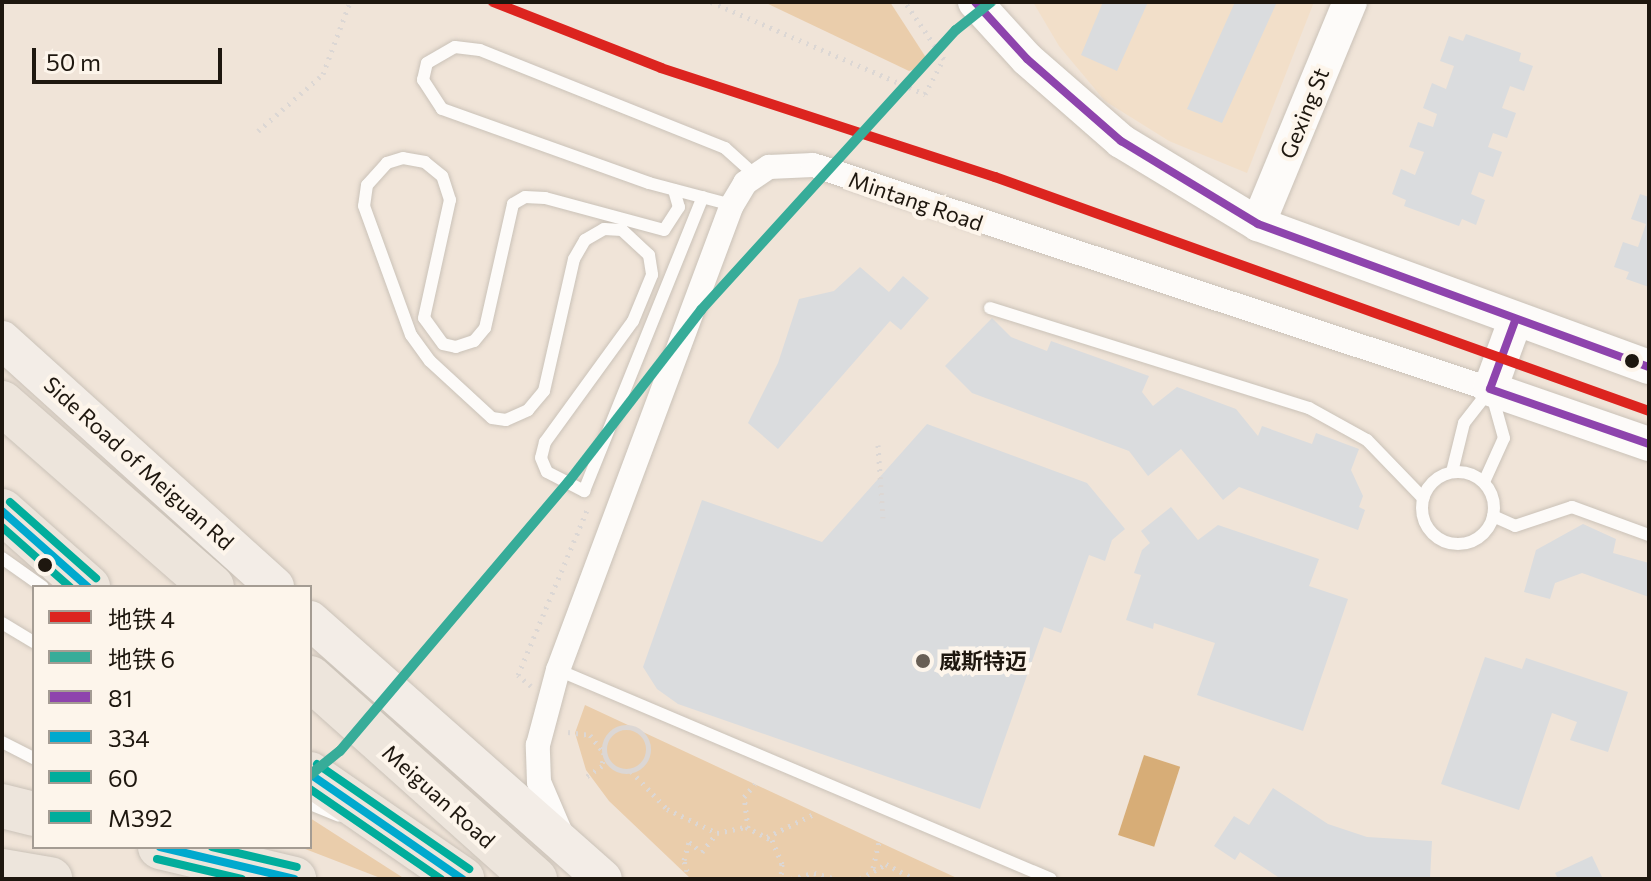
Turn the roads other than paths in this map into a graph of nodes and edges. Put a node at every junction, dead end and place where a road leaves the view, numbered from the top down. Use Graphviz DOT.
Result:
graph roads {
  1 [pos="975,2"];
  2 [pos="1350,2"];
  3 [pos="754,174"];
  4 [pos="674,190"];
  5 [pos="703,197"];
  6 [pos="732,205"];
  7 [pos="1258,224"];
  8 [pos="990,308"];
  9 [pos="1515,321"];
  10 [pos="2,340"];
  11 [pos="1649,367"];
  12 [pos="1490,389"];
  13 [pos="2,403"];
  14 [pos="1649,444"];
  15 [pos="1452,472"];
  16 [pos="1484,482"];
  17 [pos="1423,498"];
  18 [pos="2,511"];
  19 [pos="1493,516"];
  20 [pos="1649,535"];
  21 [pos="2,558"];
  22 [pos="40,585"];
  23 [pos="86,585"];
  24 [pos="210,585"];
  25 [pos="273,585"];
  26 [pos="312,622"];
  27 [pos="2,623"];
  28 [pos="32,641"];
  29 [pos="558,670"];
  30 [pos="312,680"];
  31 [pos="2,742"];
  32 [pos="32,757"];
  33 [pos="312,775"];
  34 [pos="2,793"];
  35 [pos="312,805"];
  36 [pos="2,806"];
  37 [pos="32,806"];
  38 [pos="32,814"];
  39 [pos="394,836"];
  40 [pos="570,847"];
  41 [pos="168,849"];
  42 [pos="240,849"];
  43 [pos="2,871"];
  44 [pos="50,879"];
  45 [pos="294,879"];
  46 [pos="306,879"];
  47 [pos="462,879"];
  48 [pos="535,879"];
  49 [pos="603,879"];
  50 [pos="1051,879"];
  1 -- 7 [label="main road"];
  2 -- 7 [label="main road, Gexing St"];
  3 -- 4 [label="lane"];
  3 -- 6 [label="street"];
  3 -- 12 [label="street, Mintang Road"];
  4 -- 5 [label="lane"];
  4 -- 5 [label="lane"];
  5 -- 6 [label="lane"];
  6 -- 29 [label="street"];
  7 -- 9 [label="main road"];
  8 -- 17 [label="lane"];
  9 -- 11 [label="main road"];
  9 -- 12 [label="main road"];
  10 -- 25 [label="main road, Side Road of Meiguan Rd"];
  12 -- 14 [label="main road"];
  12 -- 15 [label="lane"];
  12 -- 16 [label="lane"];
  13 -- 24 [label="highway"];
  15 -- 16 [label="lane"];
  15 -- 17 [label="lane"];
  16 -- 19 [label="lane"];
  17 -- 19 [label="lane"];
  18 -- 23 [label="highway"];
  19 -- 20 [label="lane"];
  21 -- 22 [label="lane"];
  26 -- 40 [label="main road"];
  27 -- 28 [label="lane"];
  29 -- 40 [label="street"];
  29 -- 50 [label="lane"];
  30 -- 48 [label="highway, Meiguan Road"];
  31 -- 32 [label="lane"];
  33 -- 39 [label="highway"];
  34 -- 37 [label="lane"];
  35 -- 39 [label="lane"];
  36 -- 38 [label="highway"];
  39 -- 47 [label="highway"];
  40 -- 49 [label="main road"];
  41 -- 45 [label="highway"];
  42 -- 46 [label="lane"];
  43 -- 44 [label="highway"];
}
